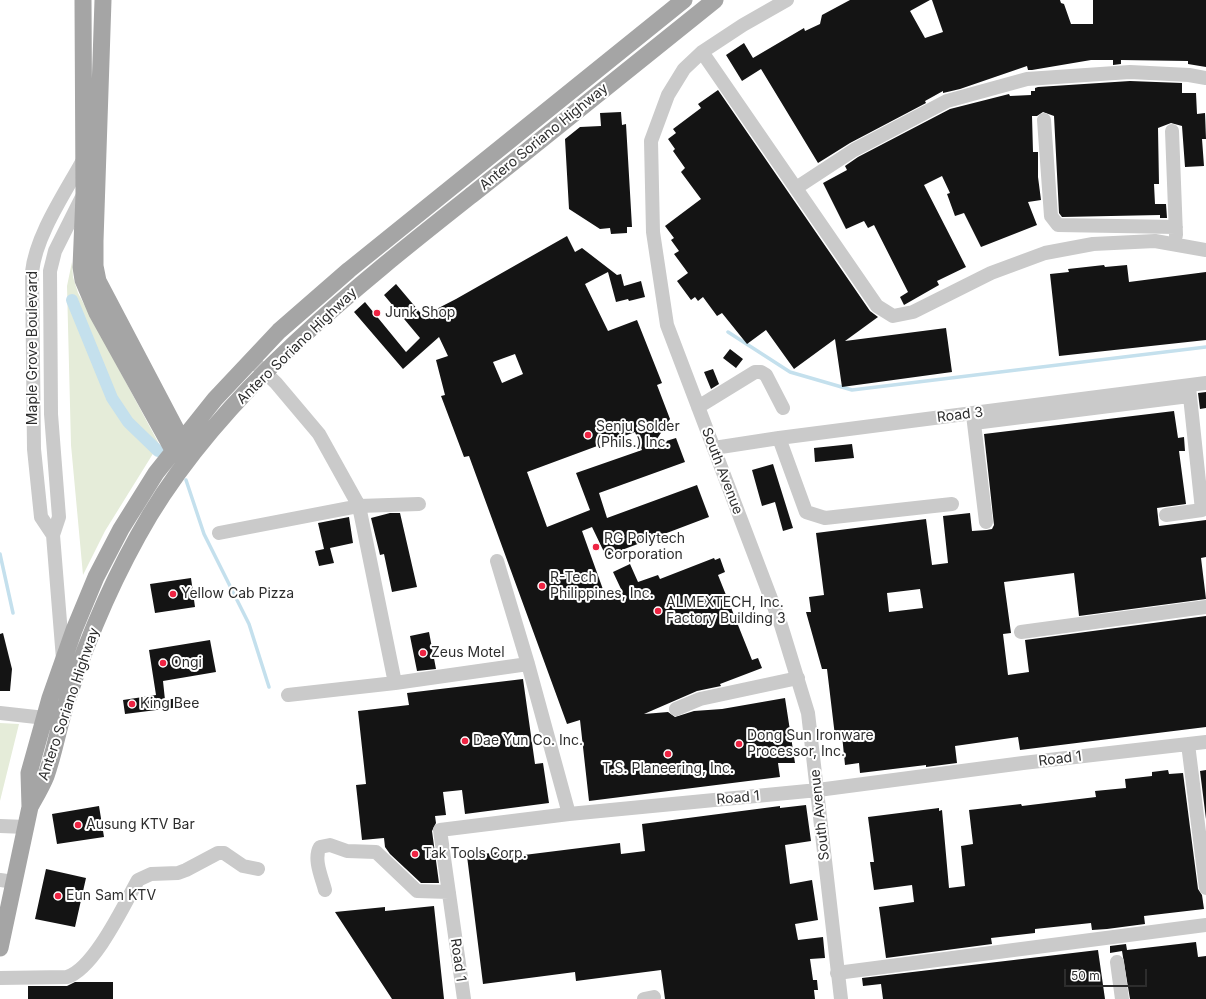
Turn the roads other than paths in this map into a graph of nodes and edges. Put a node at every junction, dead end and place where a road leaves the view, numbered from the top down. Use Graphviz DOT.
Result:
graph roads {
  1 [pos="83,0"];
  2 [pos="103,0"];
  3 [pos="684,0"];
  4 [pos="715,0"];
  5 [pos="787,0"];
  6 [pos="702,52"];
  7 [pos="1206,78"];
  8 [pos="1044,120"];
  9 [pos="1172,131"];
  10 [pos="90,161"];
  11 [pos="796,188"];
  12 [pos="84,195"];
  13 [pos="1176,227"];
  14 [pos="1177,245"];
  15 [pos="1206,250"];
  16 [pos="251,359"];
  17 [pos="266,373"];
  18 [pos="1206,383"];
  19 [pos="1189,390"];
  20 [pos="698,407"];
  21 [pos="784,408"];
  22 [pos="973,418"];
  23 [pos="779,438"];
  24 [pos="177,444"];
  25 [pos="714,448"];
  26 [pos="188,461"];
  27 [pos="419,504"];
  28 [pos="952,504"];
  29 [pos="359,506"];
  30 [pos="1166,515"];
  31 [pos="986,522"];
  32 [pos="219,533"];
  33 [pos="53,535"];
  34 [pos="497,561"];
  35 [pos="1206,607"];
  36 [pos="1022,632"];
  37 [pos="63,661"];
  38 [pos="528,664"];
  39 [pos="798,678"];
  40 [pos="395,683"];
  41 [pos="288,695"];
  42 [pos="676,709"];
  43 [pos="0,713"];
  44 [pos="44,718"];
  45 [pos="61,719"];
  46 [pos="1206,742"];
  47 [pos="1188,744"];
  48 [pos="818,790"];
  49 [pos="30,807"];
  50 [pos="569,814"];
  51 [pos="0,826"];
  52 [pos="26,827"];
  53 [pos="258,869"];
  54 [pos="7,881"];
  55 [pos="1206,888"];
  56 [pos="325,890"];
  57 [pos="449,892"];
  58 [pos="1206,925"];
  59 [pos="0,948"];
  60 [pos="1117,962"];
  61 [pos="837,973"];
  62 [pos="0,978"];
  63 [pos="464,999"];
  64 [pos="841,999"];
  65 [pos="1122,999"];
  1 -- 10 [label="main road, Maple Grove Boulevard"];
  2 -- 10 [label="main road, Maple Grove Boulevard"];
  3 -- 16 [label="main road, Antero Soriano Highway"];
  4 -- 17 [label="main road, Antero Soriano Highway"];
  5 -- 6 [label="street, South Avenue"];
  6 -- 11 [label="street"];
  6 -- 20 [label="street, South Avenue"];
  7 -- 11 [label="street"];
  8 -- 13 [label="street"];
  9 -- 13 [label="street"];
  10 -- 12 [label="main road"];
  10 -- 24 [label="main road"];
  10 -- 33 [label="street, Maple Grove Boulevard"];
  11 -- 14 [label="street"];
  12 -- 24 [label="main road"];
  12 -- 33 [label="street, Maple Grove Boulevard"];
  13 -- 14 [label="street"];
  14 -- 15 [label="street"];
  16 -- 17 [label="street"];
  16 -- 24 [label="main road, Antero Soriano Highway"];
  17 -- 26 [label="main road, Antero Soriano Highway"];
  17 -- 29 [label="street"];
  18 -- 19 [label="street, Road 3"];
  19 -- 22 [label="street, Road 3"];
  19 -- 30 [label="street"];
  20 -- 21 [label="street"];
  20 -- 25 [label="street, South Avenue"];
  22 -- 23 [label="street, Road 3"];
  22 -- 31 [label="street"];
  23 -- 25 [label="street, Road 3"];
  23 -- 28 [label="street"];
  24 -- 26 [label="main road"];
  24 -- 37 [label="main road, Antero Soriano Highway"];
  25 -- 39 [label="street, South Avenue"];
  26 -- 45 [label="main road, Antero Soriano Highway"];
  27 -- 29 [label="street"];
  29 -- 32 [label="street"];
  29 -- 40 [label="street"];
  33 -- 37 [label="street, Maple Grove Boulevard"];
  34 -- 38 [label="street"];
  35 -- 36 [label="street"];
  37 -- 44 [label="main road, Antero Soriano Highway"];
  38 -- 40 [label="street"];
  38 -- 50 [label="street"];
  39 -- 42 [label="street"];
  39 -- 48 [label="street, South Avenue"];
  40 -- 41 [label="street"];
  43 -- 44 [label="street"];
  44 -- 45 [label="street"];
  44 -- 49 [label="main road, Antero Soriano Highway"];
  45 -- 49 [label="main road, Antero Soriano Highway"];
  46 -- 47 [label="street, Road 1"];
  47 -- 48 [label="street, Road 1"];
  47 -- 55 [label="street"];
  48 -- 50 [label="street, Road 1"];
  48 -- 61 [label="street, South Avenue"];
  49 -- 52 [label="main road, Antero Soriano Highway"];
  50 -- 57 [label="street, Road 1"];
  51 -- 52 [label="street"];
  52 -- 54 [label="main road, Antero Soriano Highway"];
  53 -- 62 [label="street"];
  54 -- 59 [label="main road, Antero Soriano Highway"];
  56 -- 57 [label="street"];
  57 -- 63 [label="street, Road 1"];
  58 -- 61 [label="street"];
  60 -- 65 [label="street"];
  61 -- 64 [label="street, South Avenue"];
}
